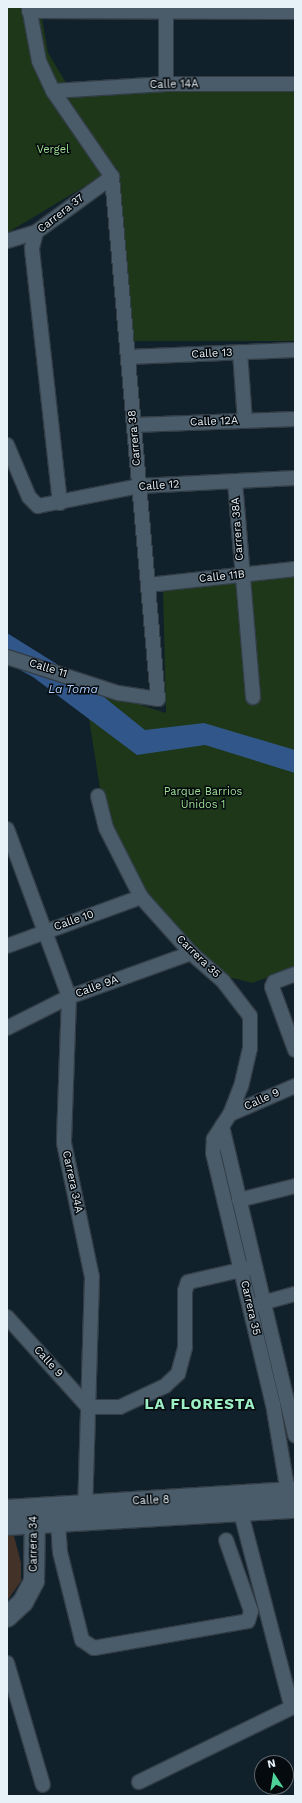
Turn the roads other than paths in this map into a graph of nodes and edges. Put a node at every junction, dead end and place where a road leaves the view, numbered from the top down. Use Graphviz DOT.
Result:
graph roads {
  1 [pos="29,9"];
  2 [pos="166,9"];
  3 [pos="295,12"];
  4 [pos="166,84"];
  5 [pos="295,84"];
  6 [pos="53,91"];
  7 [pos="112,177"];
  8 [pos="36,232"];
  9 [pos="7,241"];
  10 [pos="295,350"];
  11 [pos="240,352"];
  12 [pos="128,357"];
  13 [pos="295,419"];
  14 [pos="245,421"];
  15 [pos="134,425"];
  16 [pos="7,445"];
  17 [pos="295,478"];
  18 [pos="235,482"];
  19 [pos="140,486"];
  20 [pos="60,503"];
  21 [pos="295,569"];
  22 [pos="241,575"];
  23 [pos="148,586"];
  24 [pos="7,657"];
  25 [pos="253,697"];
  26 [pos="158,699"];
  27 [pos="98,796"];
  28 [pos="7,829"];
  29 [pos="141,897"];
  30 [pos="42,932"];
  31 [pos="7,946"];
  32 [pos="190,952"];
  33 [pos="295,974"];
  34 [pos="68,997"];
  35 [pos="7,1028"];
  36 [pos="295,1050"];
  37 [pos="295,1086"];
  38 [pos="230,1114"];
  39 [pos="222,1126"];
  40 [pos="295,1186"];
  41 [pos="239,1200"];
  42 [pos="256,1266"];
  43 [pos="241,1269"];
  44 [pos="295,1294"];
  45 [pos="263,1303"];
  46 [pos="250,1306"];
  47 [pos="7,1317"];
  48 [pos="291,1400"];
  49 [pos="88,1407"];
  50 [pos="295,1436"];
  51 [pos="293,1498"];
  52 [pos="7,1510"];
  53 [pos="86,1512"];
  54 [pos="241,1513"];
  55 [pos="34,1516"];
  56 [pos="58,1523"];
  57 [pos="7,1525"];
  58 [pos="226,1540"];
  59 [pos="7,1617"];
  60 [pos="7,1663"];
  61 [pos="293,1706"];
  62 [pos="139,1782"];
  63 [pos="43,1785"];
  1 -- 2 [label="street"];
  1 -- 6 [label="street"];
  2 -- 3 [label="street"];
  2 -- 4 [label="street"];
  4 -- 5 [label="street, Calle 14A"];
  4 -- 6 [label="street, Calle 14A"];
  6 -- 7 [label="street"];
  7 -- 8 [label="street, Carrera 37"];
  7 -- 12 [label="street, Carrera 38"];
  8 -- 9 [label="street"];
  8 -- 20 [label="street, Carrera 37"];
  10 -- 11 [label="street, Calle 13"];
  11 -- 12 [label="street, Calle 13"];
  11 -- 14 [label="street"];
  12 -- 15 [label="street, Carrera 38"];
  13 -- 14 [label="street, Calle 12A"];
  14 -- 15 [label="street, Calle 12A"];
  15 -- 19 [label="street, Carrera 38"];
  16 -- 20 [label="street, Calle 12"];
  17 -- 18 [label="street, Calle 12"];
  18 -- 19 [label="street, Calle 12"];
  18 -- 22 [label="street, Carrera 38A"];
  19 -- 20 [label="street, Calle 12"];
  19 -- 23 [label="street, Carrera 38"];
  21 -- 22 [label="street, Calle 11B"];
  22 -- 23 [label="street, Calle 11B"];
  22 -- 25 [label="street, Carrera 38A"];
  23 -- 26 [label="street, Carrera 38"];
  24 -- 26 [label="street, Calle 11"];
  27 -- 29 [label="street, Carrera 35"];
  28 -- 30 [label="street, Carrera 34A"];
  29 -- 30 [label="street, Calle 10"];
  29 -- 32 [label="street, Carrera 35"];
  30 -- 31 [label="street, Calle 10"];
  30 -- 34 [label="street, Carrera 34A"];
  32 -- 34 [label="street, Calle 9A"];
  32 -- 38 [label="street, Carrera 35"];
  33 -- 36 [label="street"];
  34 -- 35 [label="street, Calle 9A"];
  34 -- 49 [label="street, Carrera 34A"];
  37 -- 38 [label="street, Calle 9"];
  38 -- 39 [label="street, Carrera 35"];
  39 -- 41 [label="street, Carrera 35"];
  39 -- 43 [label="street, Carrera 35"];
  40 -- 41 [label="street"];
  41 -- 42 [label="street, Carrera 35"];
  42 -- 43 [label="street"];
  42 -- 45 [label="street, Carrera 35"];
  43 -- 46 [label="street, Carrera 35"];
  43 -- 49 [label="street"];
  44 -- 45 [label="street"];
  45 -- 46 [label="street"];
  45 -- 48 [label="street, Carrera 35"];
  46 -- 51 [label="street, Carrera 35"];
  47 -- 49 [label="street, Calle 9"];
  48 -- 50 [label="street, Carrera 35"];
  49 -- 53 [label="street, Carrera 34A"];
  51 -- 53 [label="main road, Calle 8"];
  51 -- 54 [label="main road, Calle 8"];
  52 -- 55 [label="main road, Calle 8"];
  53 -- 54 [label="main road, Calle 8"];
  53 -- 55 [label="main road, Calle 8"];
  53 -- 56 [label="main road, Calle 8"];
  54 -- 61 [label="street"];
  55 -- 56 [label="main road, Calle 8"];
  55 -- 57 [label="main road, Calle 8"];
  55 -- 59 [label="main road, Carrera 34"];
  56 -- 58 [label="street"];
  60 -- 63 [label="street"];
  61 -- 62 [label="street"];
}
